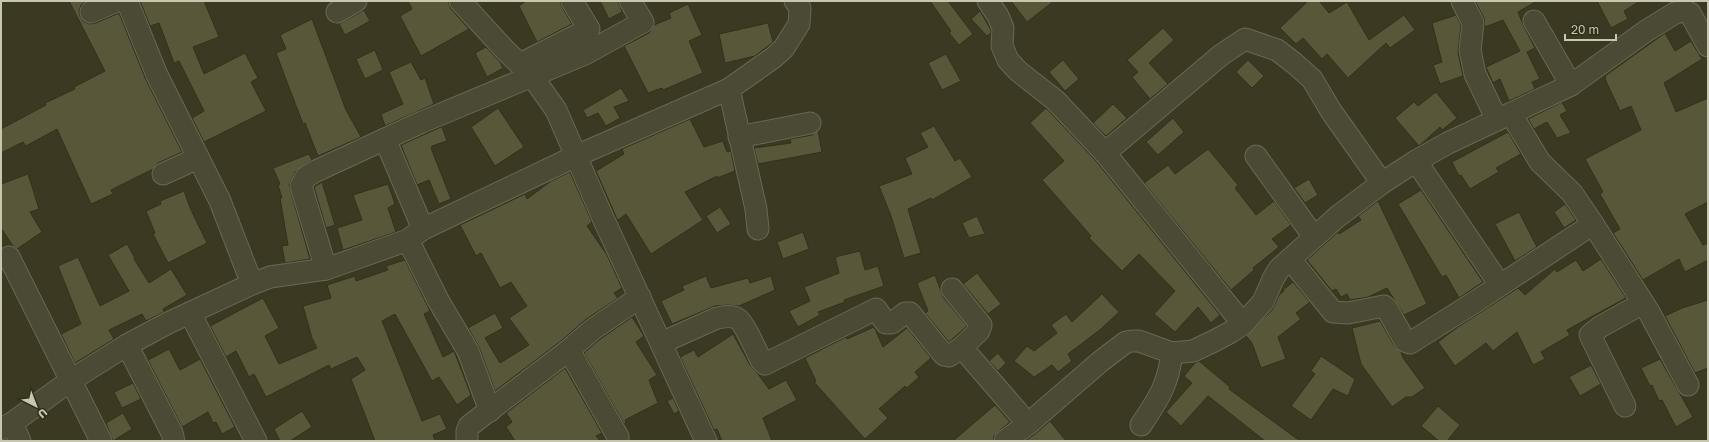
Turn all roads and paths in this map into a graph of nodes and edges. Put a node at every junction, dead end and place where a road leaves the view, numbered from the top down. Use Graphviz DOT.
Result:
graph roads {
  1 [pos="117,1"];
  2 [pos="127,1"];
  3 [pos="356,1"];
  4 [pos="460,1"];
  5 [pos="572,1"];
  6 [pos="630,1"];
  7 [pos="795,1"];
  8 [pos="988,1"];
  9 [pos="1462,1"];
  10 [pos="91,12"];
  11 [pos="336,12"];
  12 [pos="1534,21"];
  13 [pos="1708,46"];
  14 [pos="526,70"];
  15 [pos="1571,85"];
  16 [pos="729,89"];
  17 [pos="1504,117"];
  18 [pos="810,123"];
  19 [pos="739,137"];
  20 [pos="385,139"];
  21 [pos="1105,153"];
  22 [pos="576,156"];
  23 [pos="1256,156"];
  24 [pos="198,158"];
  25 [pos="1416,161"];
  26 [pos="163,174"];
  27 [pos="1382,183"];
  28 [pos="1593,224"];
  29 [pos="758,229"];
  30 [pos="416,234"];
  31 [pos="1314,237"];
  32 [pos="8,257"];
  33 [pos="1290,259"];
  34 [pos="326,269"];
  35 [pos="261,281"];
  36 [pos="1500,285"];
  37 [pos="952,289"];
  38 [pos="640,297"];
  39 [pos="1643,304"];
  40 [pos="190,313"];
  41 [pos="1242,324"];
  42 [pos="661,343"];
  43 [pos="127,345"];
  44 [pos="960,348"];
  45 [pos="569,350"];
  46 [pos="1172,353"];
  47 [pos="71,380"];
  48 [pos="1688,385"];
  49 [pos="1625,406"];
  50 [pos="490,411"];
  51 [pos="1028,424"];
  52 [pos="1141,424"];
  53 [pos="11,431"];
  54 [pos="101,441"];
  55 [pos="174,441"];
  56 [pos="256,441"];
  57 [pos="468,441"];
  58 [pos="618,441"];
  59 [pos="706,441"];
  60 [pos="1005,441"];
  1 -- 10 [label="street"];
  2 -- 24 [label="street"];
  3 -- 11 [label="street"];
  4 -- 14 [label="street"];
  5 -- 14 [label="street"];
  6 -- 14 [label="street"];
  7 -- 16 [label="street"];
  8 -- 21 [label="street"];
  9 -- 17 [label="street"];
  12 -- 15 [label="street"];
  13 -- 15 [label="street"];
  14 -- 20 [label="street"];
  14 -- 22 [label="street"];
  15 -- 17 [label="street"];
  16 -- 19 [label="street"];
  16 -- 22 [label="street"];
  17 -- 25 [label="street"];
  17 -- 28 [label="street"];
  18 -- 19 [label="street"];
  19 -- 29 [label="street"];
  20 -- 30 [label="street"];
  20 -- 34 [label="street"];
  21 -- 27 [label="street"];
  21 -- 41 [label="street"];
  22 -- 30 [label="street"];
  22 -- 38 [label="street"];
  23 -- 31 [label="street"];
  24 -- 26 [label="street"];
  24 -- 35 [label="street"];
  25 -- 27 [label="street"];
  25 -- 36 [label="street"];
  27 -- 31 [label="street"];
  28 -- 36 [label="street"];
  28 -- 39 [label="street"];
  30 -- 34 [label="street"];
  30 -- 50 [label="street"];
  31 -- 33 [label="street"];
  32 -- 47 [label="street"];
  33 -- 36 [label="street"];
  33 -- 41 [label="street"];
  34 -- 35 [label="street"];
  35 -- 40 [label="street"];
  37 -- 44 [label="street"];
  38 -- 42 [label="street"];
  38 -- 45 [label="street"];
  39 -- 48 [label="street"];
  39 -- 49 [label="street"];
  40 -- 43 [label="street"];
  40 -- 56 [label="street"];
  41 -- 46 [label="street"];
  42 -- 44 [label="street"];
  42 -- 59 [label="street"];
  43 -- 47 [label="street"];
  43 -- 55 [label="street"];
  44 -- 51 [label="street"];
  45 -- 50 [label="street"];
  45 -- 58 [label="street"];
  46 -- 51 [label="street"];
  46 -- 52 [label="street"];
  47 -- 53 [label="street"];
  47 -- 54 [label="street"];
  50 -- 57 [label="street"];
  51 -- 60 [label="street"];
}
